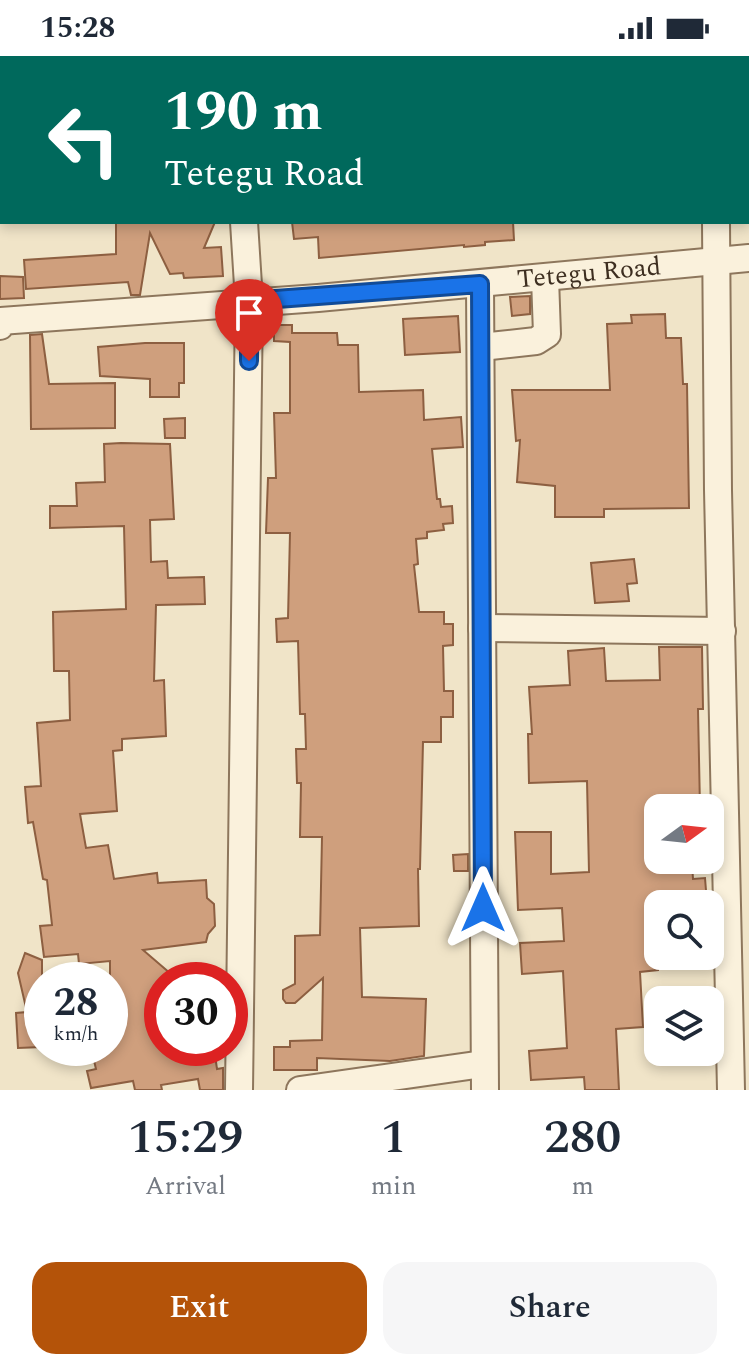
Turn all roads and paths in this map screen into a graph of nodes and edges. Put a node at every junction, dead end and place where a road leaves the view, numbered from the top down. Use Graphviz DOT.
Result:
graph roads {
  1 [pos="244,224"];
  2 [pos="716,224"];
  3 [pos="749,258"];
  4 [pos="718,261"];
  5 [pos="545,278"];
  6 [pos="480,284"];
  7 [pos="249,301"];
  8 [pos="0,324"];
  9 [pos="481,347"];
  10 [pos="482,628"];
  11 [pos="722,631"];
  12 [pos="483,1064"];
  13 [pos="239,1090"];
  14 [pos="300,1090"];
  15 [pos="485,1090"];
  16 [pos="731,1090"];
  1 -- 7 [label="street"];
  2 -- 4 [label="street"];
  3 -- 4 [label="street, Tetegu Road"];
  4 -- 5 [label="street, Tetegu Road"];
  4 -- 11 [label="street"];
  5 -- 6 [label="street, Tetegu Road"];
  5 -- 9 [label="street"];
  6 -- 7 [label="street, Tetegu Road"];
  6 -- 9 [label="street"];
  7 -- 8 [label="street, Tetegu Road"];
  7 -- 13 [label="street"];
  9 -- 10 [label="street"];
  10 -- 11 [label="street"];
  10 -- 12 [label="street"];
  11 -- 16 [label="street"];
  12 -- 14 [label="street"];
  12 -- 15 [label="street"];
}
